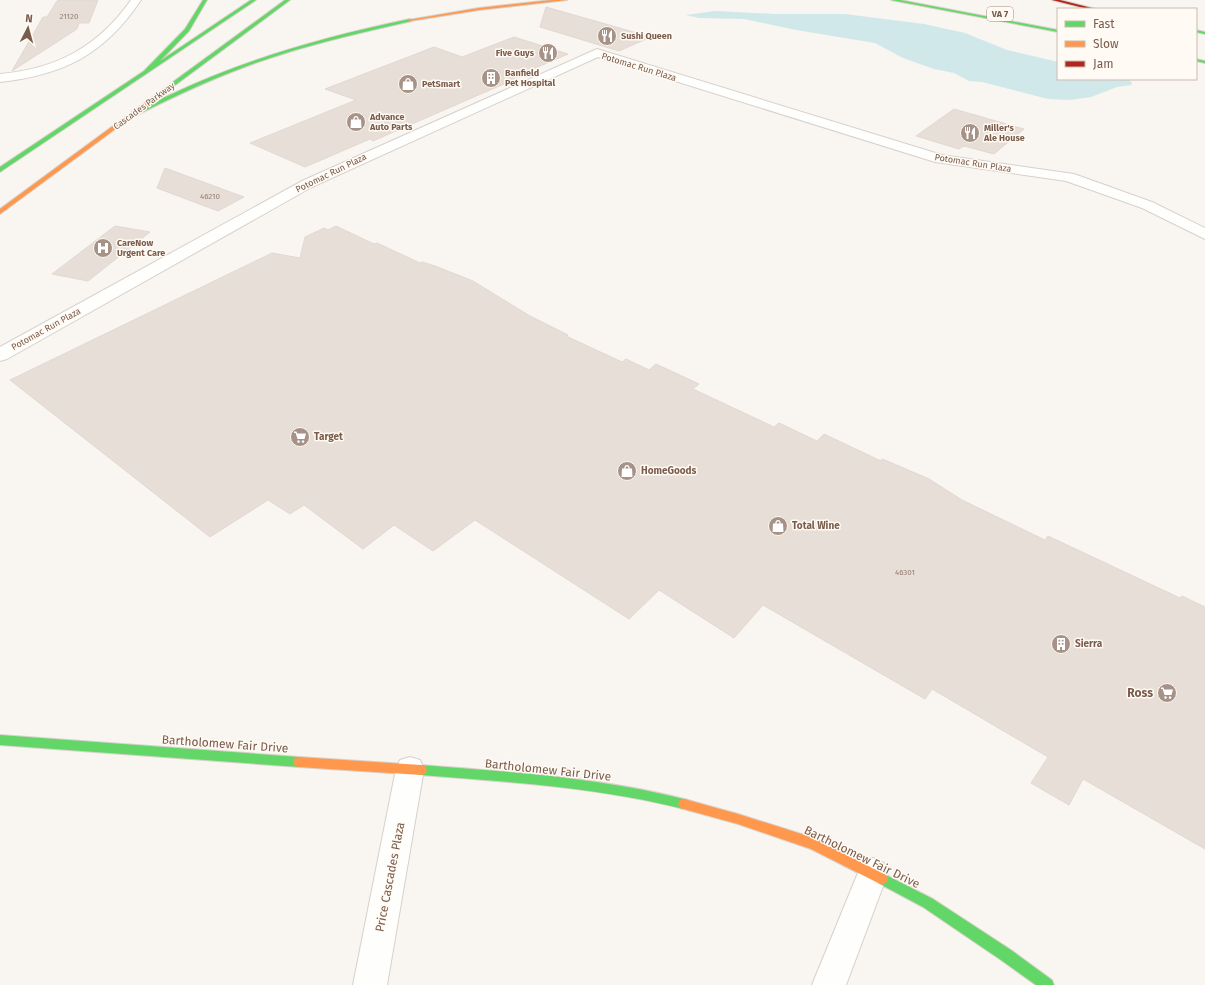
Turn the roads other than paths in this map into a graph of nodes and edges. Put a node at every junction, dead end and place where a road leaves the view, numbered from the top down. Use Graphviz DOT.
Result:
graph roads {
  1 [pos="136,0"];
  2 [pos="205,0"];
  3 [pos="254,0"];
  4 [pos="288,0"];
  5 [pos="566,0"];
  6 [pos="893,0"];
  7 [pos="941,0"];
  8 [pos="1054,0"];
  9 [pos="1090,8"];
  10 [pos="1057,28"];
  11 [pos="1057,31"];
  12 [pos="147,72"];
  13 [pos="0,78"];
  14 [pos="129,117"];
  15 [pos="0,170"];
  16 [pos="0,212"];
  17 [pos="1205,234"];
  18 [pos="0,355"];
  19 [pos="0,740"];
  20 [pos="410,770"];
  21 [pos="873,873"];
  22 [pos="370,985"];
  23 [pos="828,985"];
  24 [pos="1047,985"];
  1 -- 13 [label="street"];
  2 -- 12 [label="main road"];
  3 -- 12 [label="main road"];
  4 -- 14 [label="main road, Cascades Parkway"];
  5 -- 14 [label="main road"];
  6 -- 11 [label="main road"];
  7 -- 10 [label="main road, VA 7"];
  8 -- 9 [label="main road"];
  12 -- 15 [label="main road"];
  14 -- 16 [label="main road, Cascades Parkway"];
  17 -- 18 [label="street, Potomac Run Plaza"];
  19 -- 20 [label="main road, Bartholomew Fair Drive"];
  20 -- 21 [label="main road, Bartholomew Fair Drive"];
  20 -- 22 [label="street, Price Cascades Plaza"];
  21 -- 23 [label="street"];
  21 -- 24 [label="main road, Bartholomew Fair Drive"];
}
